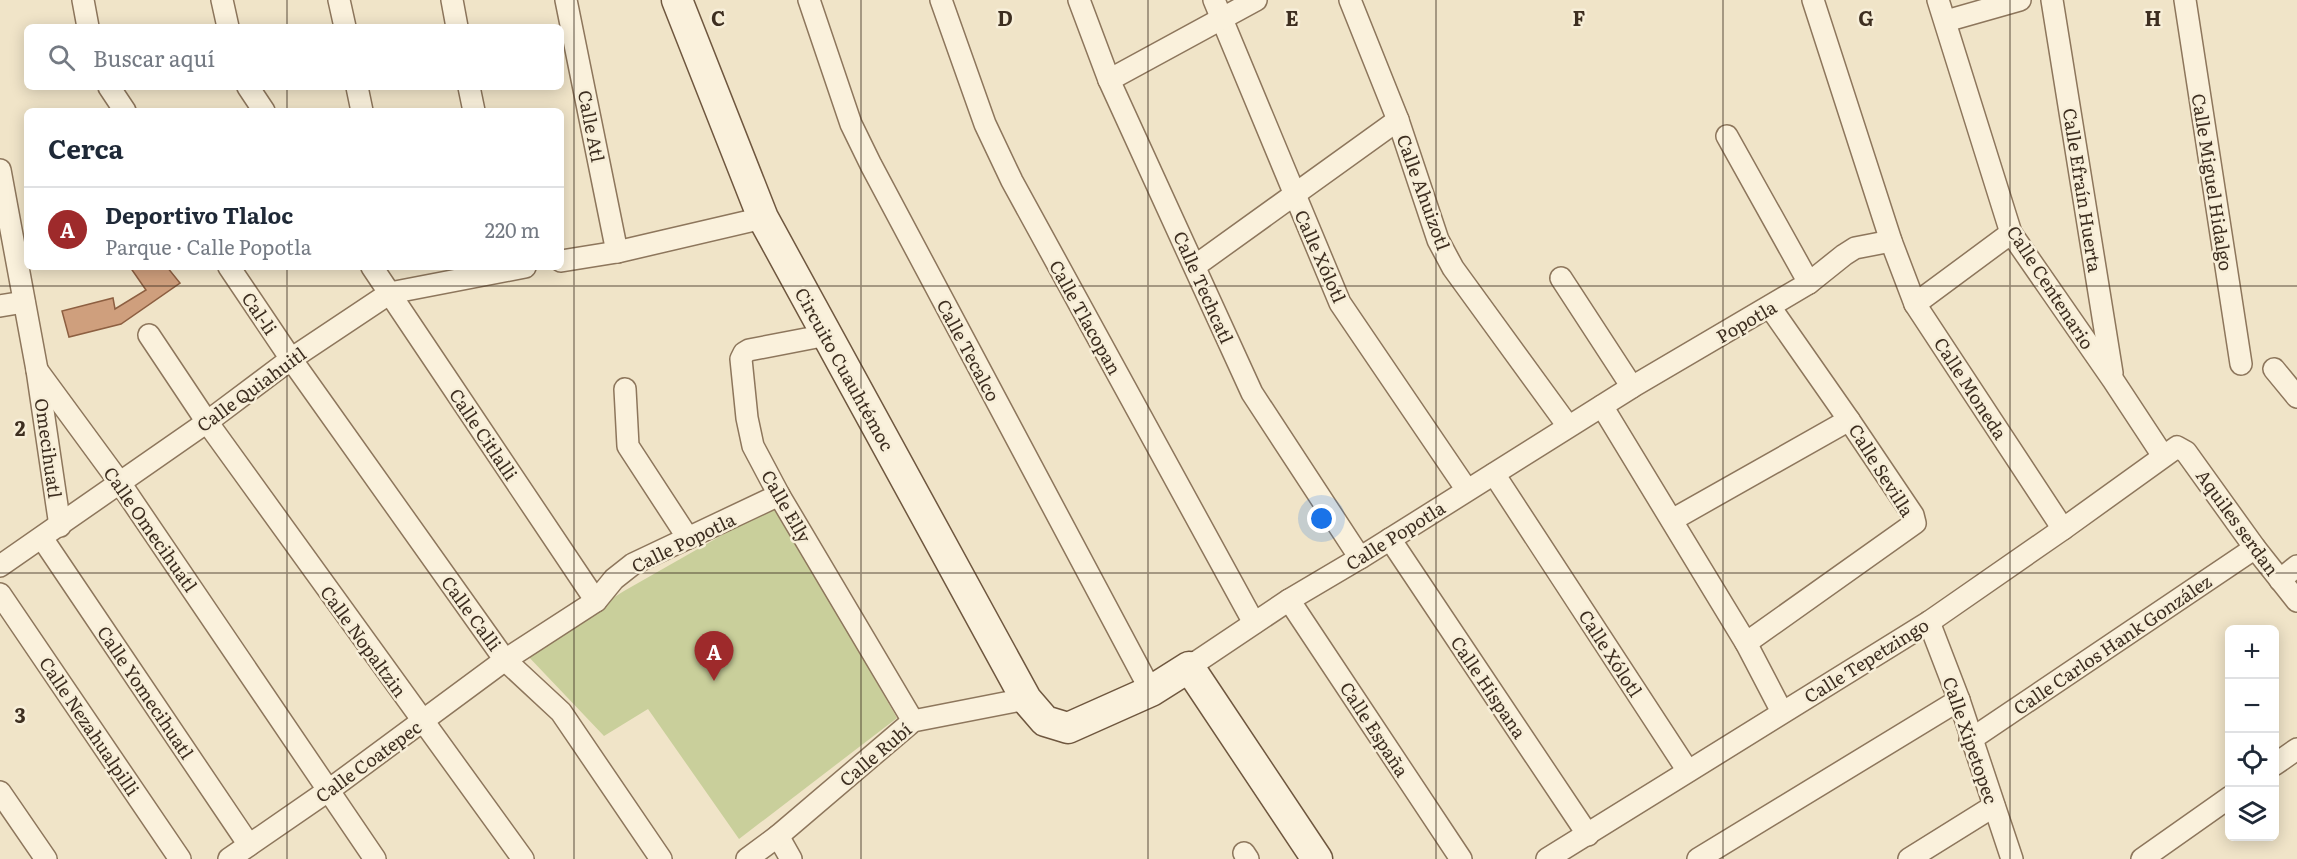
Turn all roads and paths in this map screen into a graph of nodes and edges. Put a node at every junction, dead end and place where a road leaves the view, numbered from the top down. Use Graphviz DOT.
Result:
graph roads {
  1 [pos="83,0"];
  2 [pos="222,0"];
  3 [pos="339,0"];
  4 [pos="452,0"];
  5 [pos="566,0"];
  6 [pos="677,0"];
  7 [pos="809,0"];
  8 [pos="941,0"];
  9 [pos="1079,0"];
  10 [pos="1256,0"];
  11 [pos="1350,0"];
  12 [pos="1813,0"];
  13 [pos="1938,0"];
  14 [pos="2020,0"];
  15 [pos="2052,0"];
  16 [pos="2186,0"];
  17 [pos="1218,10"];
  18 [pos="1946,21"];
  19 [pos="87,24"];
  20 [pos="227,24"];
  21 [pos="344,24"];
  22 [pos="456,24"];
  23 [pos="1109,80"];
  24 [pos="111,90"];
  25 [pos="250,90"];
  26 [pos="358,90"];
  27 [pos="470,90"];
  28 [pos="123,108"];
  29 [pos="262,108"];
  30 [pos="361,108"];
  31 [pos="473,108"];
  32 [pos="1398,120"];
  33 [pos="1727,136"];
  34 [pos="0,170"];
  35 [pos="1294,195"];
  36 [pos="764,219"];
  37 [pos="2011,233"];
  38 [pos="1891,241"];
  39 [pos="617,252"];
  40 [pos="564,261"];
  41 [pos="1195,266"];
  42 [pos="231,270"];
  43 [pos="374,270"];
  44 [pos="390,270"];
  45 [pos="501,270"];
  46 [pos="1561,278"];
  47 [pos="1809,284"];
  48 [pos="390,293"];
  49 [pos="24,302"];
  50 [pos="1915,304"];
  51 [pos="0,306"];
  52 [pos="1770,307"];
  53 [pos="149,335"];
  54 [pos="827,335"];
  55 [pos="291,359"];
  56 [pos="2241,364"];
  57 [pos="2274,369"];
  58 [pos="37,370"];
  59 [pos="2113,380"];
  60 [pos="1632,387"];
  61 [pos="625,389"];
  62 [pos="2297,397"];
  63 [pos="1602,406"];
  64 [pos="1849,420"];
  65 [pos="207,422"];
  66 [pos="1568,426"];
  67 [pos="2170,451"];
  68 [pos="1494,474"];
  69 [pos="120,483"];
  70 [pos="1467,490"];
  71 [pos="779,495"];
  72 [pos="1672,520"];
  73 [pos="60,526"];
  74 [pos="2063,529"];
  75 [pos="42,538"];
  76 [pos="687,538"];
  77 [pos="1390,539"];
  78 [pos="2255,548"];
  79 [pos="1360,558"];
  80 [pos="0,566"];
  81 [pos="2297,566"];
  82 [pos="2280,580"];
  83 [pos="0,594"];
  84 [pos="1289,600"];
  85 [pos="596,601"];
  86 [pos="2297,601"];
  87 [pos="1929,622"];
  88 [pos="1254,623"];
  89 [pos="1746,643"];
  90 [pos="506,660"];
  91 [pos="1189,667"];
  92 [pos="1151,691"];
  93 [pos="1026,699"];
  94 [pos="1959,700"];
  95 [pos="1782,712"];
  96 [pos="913,721"];
  97 [pos="422,722"];
  98 [pos="1970,740"];
  99 [pos="2297,749"];
  100 [pos="2279,762"];
  101 [pos="1688,771"];
  102 [pos="329,790"];
  103 [pos="0,792"];
  104 [pos="2225,800"];
  105 [pos="1994,806"];
  106 [pos="1588,835"];
  107 [pos="778,836"];
  108 [pos="249,845"];
  109 [pos="46,859"];
  110 [pos="180,859"];
  111 [pos="229,859"];
  112 [pos="375,859"];
  113 [pos="523,859"];
  114 [pos="661,859"];
  115 [pos="747,859"];
  116 [pos="791,859"];
  117 [pos="1317,859"];
  118 [pos="1461,859"];
  119 [pos="1546,859"];
  120 [pos="1698,859"];
  121 [pos="1909,859"];
  122 [pos="2012,859"];
  123 [pos="2142,859"];
  1 -- 19 [label="street"];
  2 -- 20 [label="street"];
  3 -- 21 [label="street"];
  4 -- 22 [label="street"];
  5 -- 39 [label="street, Calle Atl"];
  6 -- 36 [label="street, Circuito Cuauhtémoc"];
  7 -- 92 [label="street, Calle Tecalco"];
  8 -- 88 [label="street, Calle Tlacopan"];
  9 -- 23 [label="street, Calle Techcatl"];
  10 -- 17 [label="street"];
  11 -- 32 [label="street, Calle Ahuizotl"];
  12 -- 38 [label="street, Calle Moneda"];
  13 -- 18 [label="street, Calle Centenario"];
  14 -- 18 [label="street"];
  15 -- 59 [label="street, Calle Efraín Huerta"];
  16 -- 56 [label="street, Calle Miguel Hidalgo"];
  17 -- 23 [label="street"];
  17 -- 35 [label="street, Calle Xólotl"];
  18 -- 37 [label="street, Calle Centenario"];
  23 -- 41 [label="street, Calle Techcatl"];
  24 -- 28 [label="street"];
  25 -- 29 [label="street"];
  26 -- 30 [label="street"];
  27 -- 31 [label="street"];
  32 -- 35 [label="street"];
  32 -- 66 [label="street, Calle Ahuizotl"];
  33 -- 47 [label="street"];
  34 -- 49 [label="street, Calle Omecihuatl"];
  35 -- 41 [label="street"];
  35 -- 70 [label="street, Calle Xólotl"];
  36 -- 39 [label="street"];
  36 -- 54 [label="street, Circuito Cuauhtémoc"];
  37 -- 50 [label="street"];
  37 -- 59 [label="street, Calle Centenario"];
  38 -- 47 [label="street, Popotla"];
  38 -- 50 [label="street, Calle Moneda"];
  39 -- 40 [label="street"];
  41 -- 79 [label="street, Calle Techcatl"];
  42 -- 55 [label="street, Cal-li"];
  43 -- 48 [label="street, Calle Citlalli"];
  44 -- 48 [label="street"];
  45 -- 48 [label="street, Calle Quiahuitl"];
  46 -- 60 [label="street"];
  47 -- 52 [label="street, Popotla"];
  48 -- 55 [label="street, Calle Quiahuitl"];
  48 -- 85 [label="street, Calle Citlalli"];
  49 -- 51 [label="street"];
  49 -- 58 [label="street, Calle Omecihuatl"];
  50 -- 74 [label="street, Calle Moneda"];
  52 -- 60 [label="street, Popotla"];
  52 -- 64 [label="street, Calle Sevilla"];
  53 -- 65 [label="street, Calle Nopaltzin"];
  54 -- 71 [label="street, Calle Elly"];
  54 -- 93 [label="street, Circuito Cuauhtémoc"];
  55 -- 65 [label="street, Calle Quiahuitl"];
  55 -- 90 [label="street, Calle Calli"];
  57 -- 62 [label="street"];
  58 -- 69 [label="street, Calle Omecihuatl"];
  58 -- 73 [label="street, Omecihuatl"];
  59 -- 67 [label="street, Calle Centenario"];
  60 -- 63 [label="street, Popotla"];
  61 -- 76 [label="street"];
  63 -- 66 [label="street, Calle Popotla"];
  63 -- 72 [label="street"];
  64 -- 72 [label="street"];
  64 -- 89 [label="street, Calle Sevilla"];
  65 -- 69 [label="street, Calle Quiahuitl"];
  65 -- 97 [label="street, Calle Nopaltzin"];
  66 -- 68 [label="street, Calle Popotla"];
  67 -- 74 [label="street, Calle Tepetzingo"];
  67 -- 78 [label="street, Aquiles serdan"];
  68 -- 70 [label="street, Calle Popotla"];
  68 -- 101 [label="street, Calle Xólotl"];
  69 -- 73 [label="street, Calle Quiahuitl"];
  69 -- 102 [label="street, Calle Omecihuatl"];
  70 -- 77 [label="street, Calle Popotla"];
  71 -- 76 [label="street, Calle Popotla"];
  71 -- 96 [label="street, Calle Elly"];
  72 -- 89 [label="street"];
  73 -- 75 [label="street, Calle Quiahuitl"];
  74 -- 87 [label="street, Calle Tepetzingo"];
  75 -- 80 [label="street, Calle Quiahuitl"];
  75 -- 108 [label="street, Calle Yomecihuatl"];
  76 -- 85 [label="street, Calle Popotla"];
  77 -- 79 [label="street, Calle Popotla"];
  77 -- 106 [label="street, Calle Hispana"];
  78 -- 82 [label="street, Aquiles serdan"];
  78 -- 98 [label="street, Calle Carlos Hank González"];
  79 -- 84 [label="street, Calle Popotla"];
  81 -- 82 [label="street"];
  82 -- 86 [label="street, Aquiles serdan"];
  83 -- 110 [label="street, Calle Nezahualpilli"];
  84 -- 88 [label="street, Calle Popotla"];
  84 -- 118 [label="street, Calle España"];
  85 -- 90 [label="street, Calle Popotla"];
  87 -- 94 [label="street, Calle Xipetopec"];
  87 -- 95 [label="street, Calle Tepetzingo"];
  88 -- 91 [label="street, Calle Popotla"];
  89 -- 95 [label="street"];
  90 -- 97 [label="street, Calle Coatepec"];
  90 -- 114 [label="street, Calle Calli"];
  91 -- 92 [label="street"];
  91 -- 117 [label="street"];
  92 -- 93 [label="street, Circuito Cuauhtémoc"];
  93 -- 96 [label="street, Calle Rubí"];
  94 -- 98 [label="street, Calle Xipetopec"];
  94 -- 120 [label="street"];
  95 -- 101 [label="street, Calle Tepetzingo"];
  96 -- 107 [label="street, Calle Rubí"];
  97 -- 102 [label="street, Calle Coatepec"];
  97 -- 113 [label="street, Calle Nopaltzin"];
  98 -- 105 [label="street, Calle Xipetopec"];
  99 -- 100 [label="street"];
  101 -- 106 [label="street, Calle Tepetzingo"];
  102 -- 108 [label="street, Calle Coatepec"];
  102 -- 112 [label="street, Calle Omecihuatl"];
  103 -- 109 [label="street"];
  104 -- 123 [label="street"];
  105 -- 121 [label="street"];
  105 -- 122 [label="street, Calle Xipetopec"];
  106 -- 119 [label="street, Calle Tepetzingo"];
  107 -- 115 [label="street, Calle Rubí"];
  107 -- 116 [label="street"];
  108 -- 111 [label="street, Calle Coatepec"];
}
